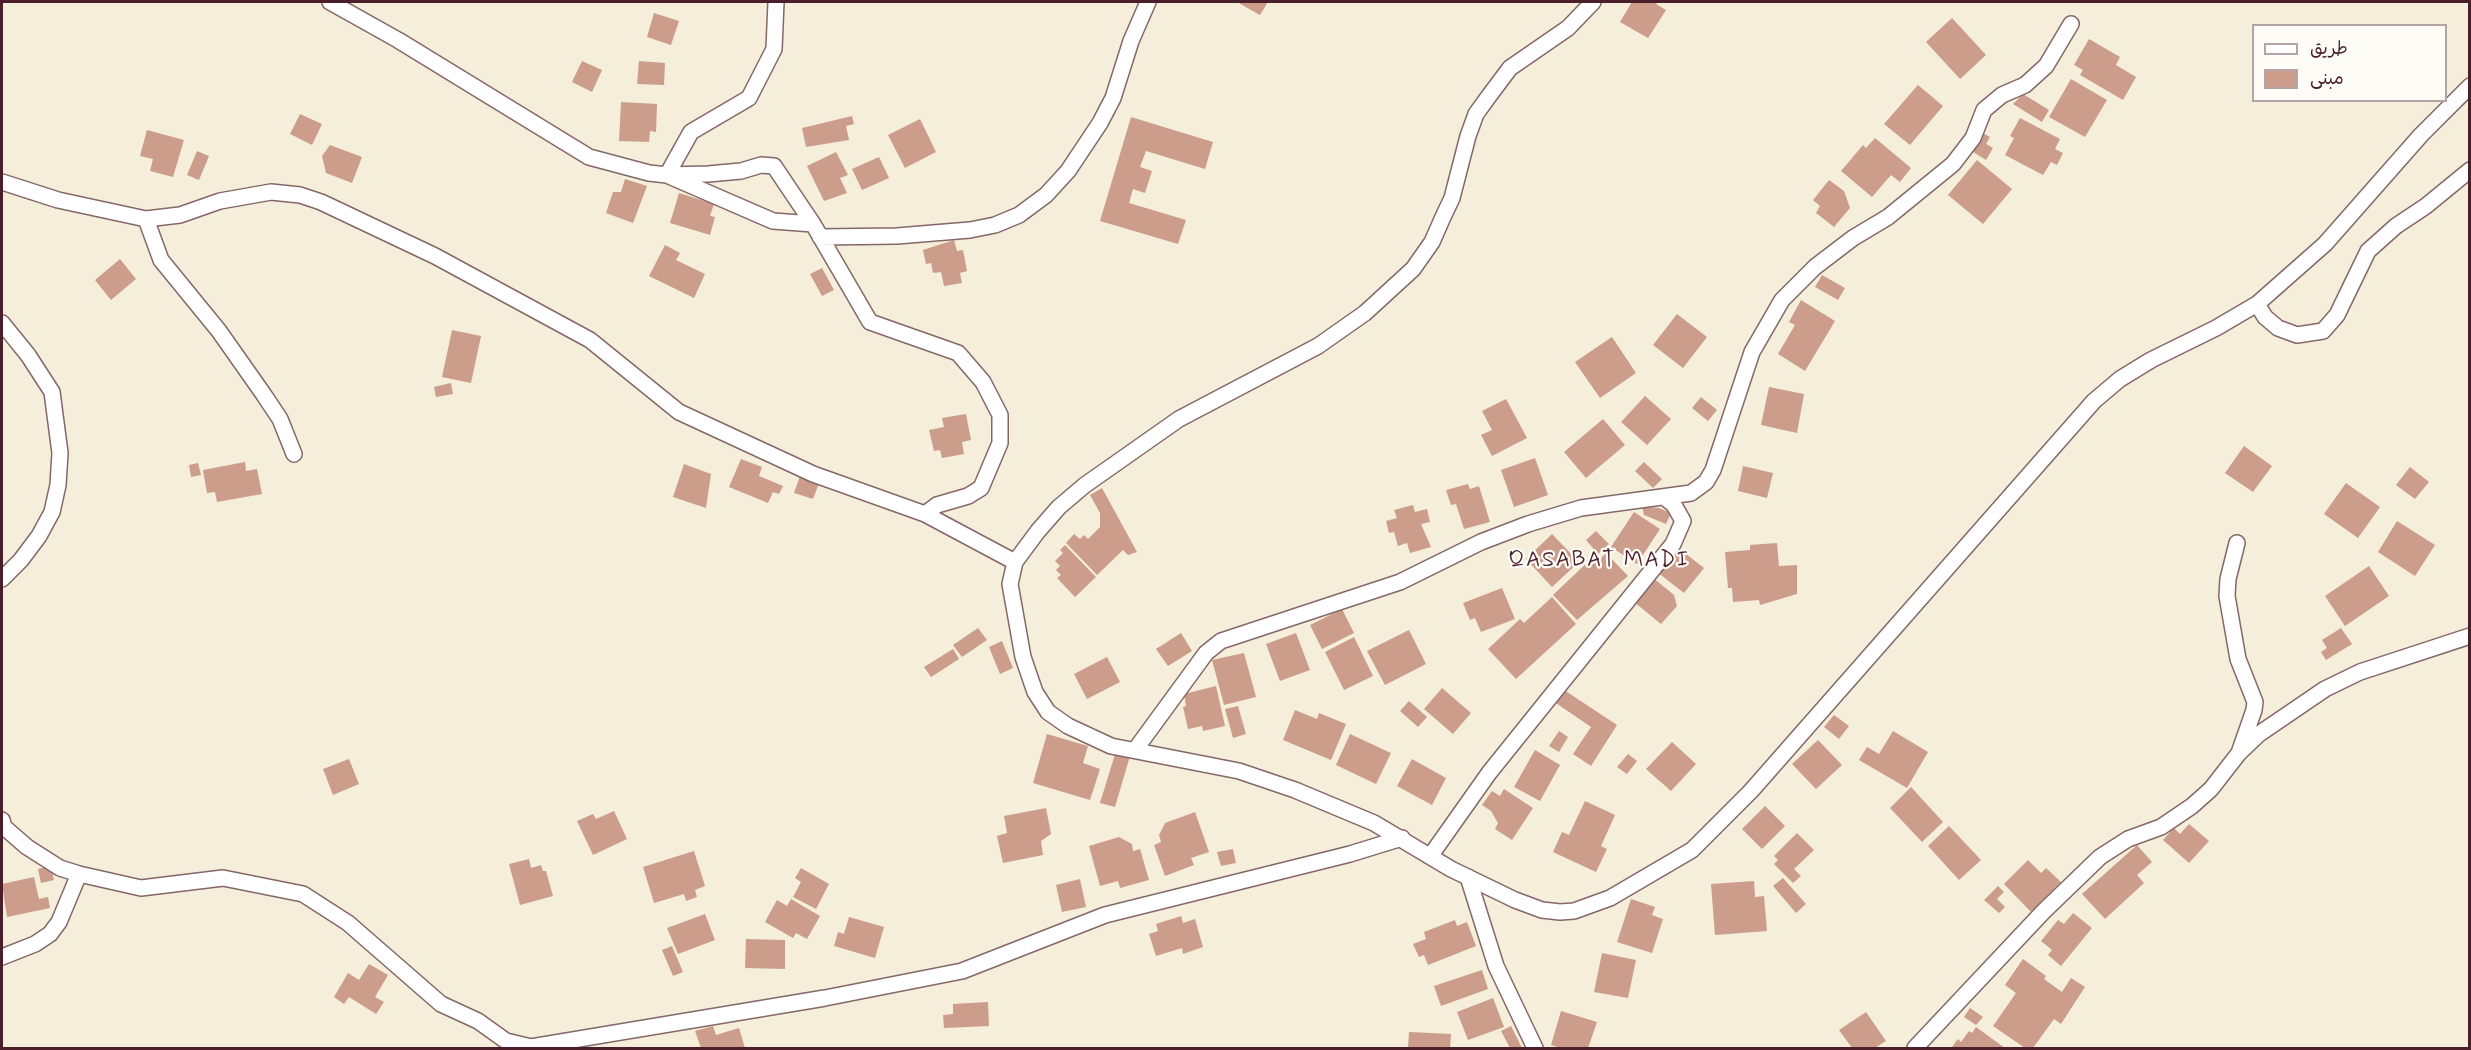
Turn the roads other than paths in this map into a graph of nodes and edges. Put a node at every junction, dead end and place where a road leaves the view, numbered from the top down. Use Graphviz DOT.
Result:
graph roads {
  1 [pos="330,2"];
  2 [pos="776,2"];
  3 [pos="1148,2"];
  4 [pos="1593,2"];
  5 [pos="2071,24"];
  6 [pos="2469,86"];
  7 [pos="2469,170"];
  8 [pos="667,175"];
  9 [pos="2,182"];
  10 [pos="146,219"];
  11 [pos="816,231"];
  12 [pos="2257,304"];
  13 [pos="2,323"];
  14 [pos="294,454"];
  15 [pos="1664,497"];
  16 [pos="925,514"];
  17 [pos="2237,543"];
  18 [pos="1015,562"];
  19 [pos="2,579"];
  20 [pos="2469,636"];
  21 [pos="1136,750"];
  22 [pos="2239,753"];
  23 [pos="2,820"];
  24 [pos="1402,838"];
  25 [pos="1431,855"];
  26 [pos="79,874"];
  27 [pos="1468,877"];
  28 [pos="2,957"];
  29 [pos="1535,1048"];
  30 [pos="1915,1048"];
  1 -- 8 [label="street"];
  2 -- 8 [label="street"];
  3 -- 11 [label="street"];
  4 -- 18 [label="street"];
  5 -- 15 [label="street"];
  6 -- 12 [label="street"];
  7 -- 12 [label="street"];
  8 -- 11 [label="street"];
  8 -- 11 [label="street"];
  9 -- 10 [label="street"];
  10 -- 14 [label="street"];
  10 -- 16 [label="street"];
  11 -- 16 [label="street"];
  12 -- 27 [label="street"];
  13 -- 19 [label="street"];
  15 -- 21 [label="street"];
  15 -- 25 [label="street"];
  16 -- 18 [label="street"];
  17 -- 22 [label="street"];
  18 -- 21 [label="street"];
  20 -- 22 [label="street"];
  21 -- 24 [label="street"];
  22 -- 30 [label="street"];
  23 -- 26 [label="street"];
  24 -- 25 [label="street"];
  24 -- 26 [label="street"];
  25 -- 27 [label="street"];
  26 -- 28 [label="street"];
  27 -- 29 [label="street"];
}
